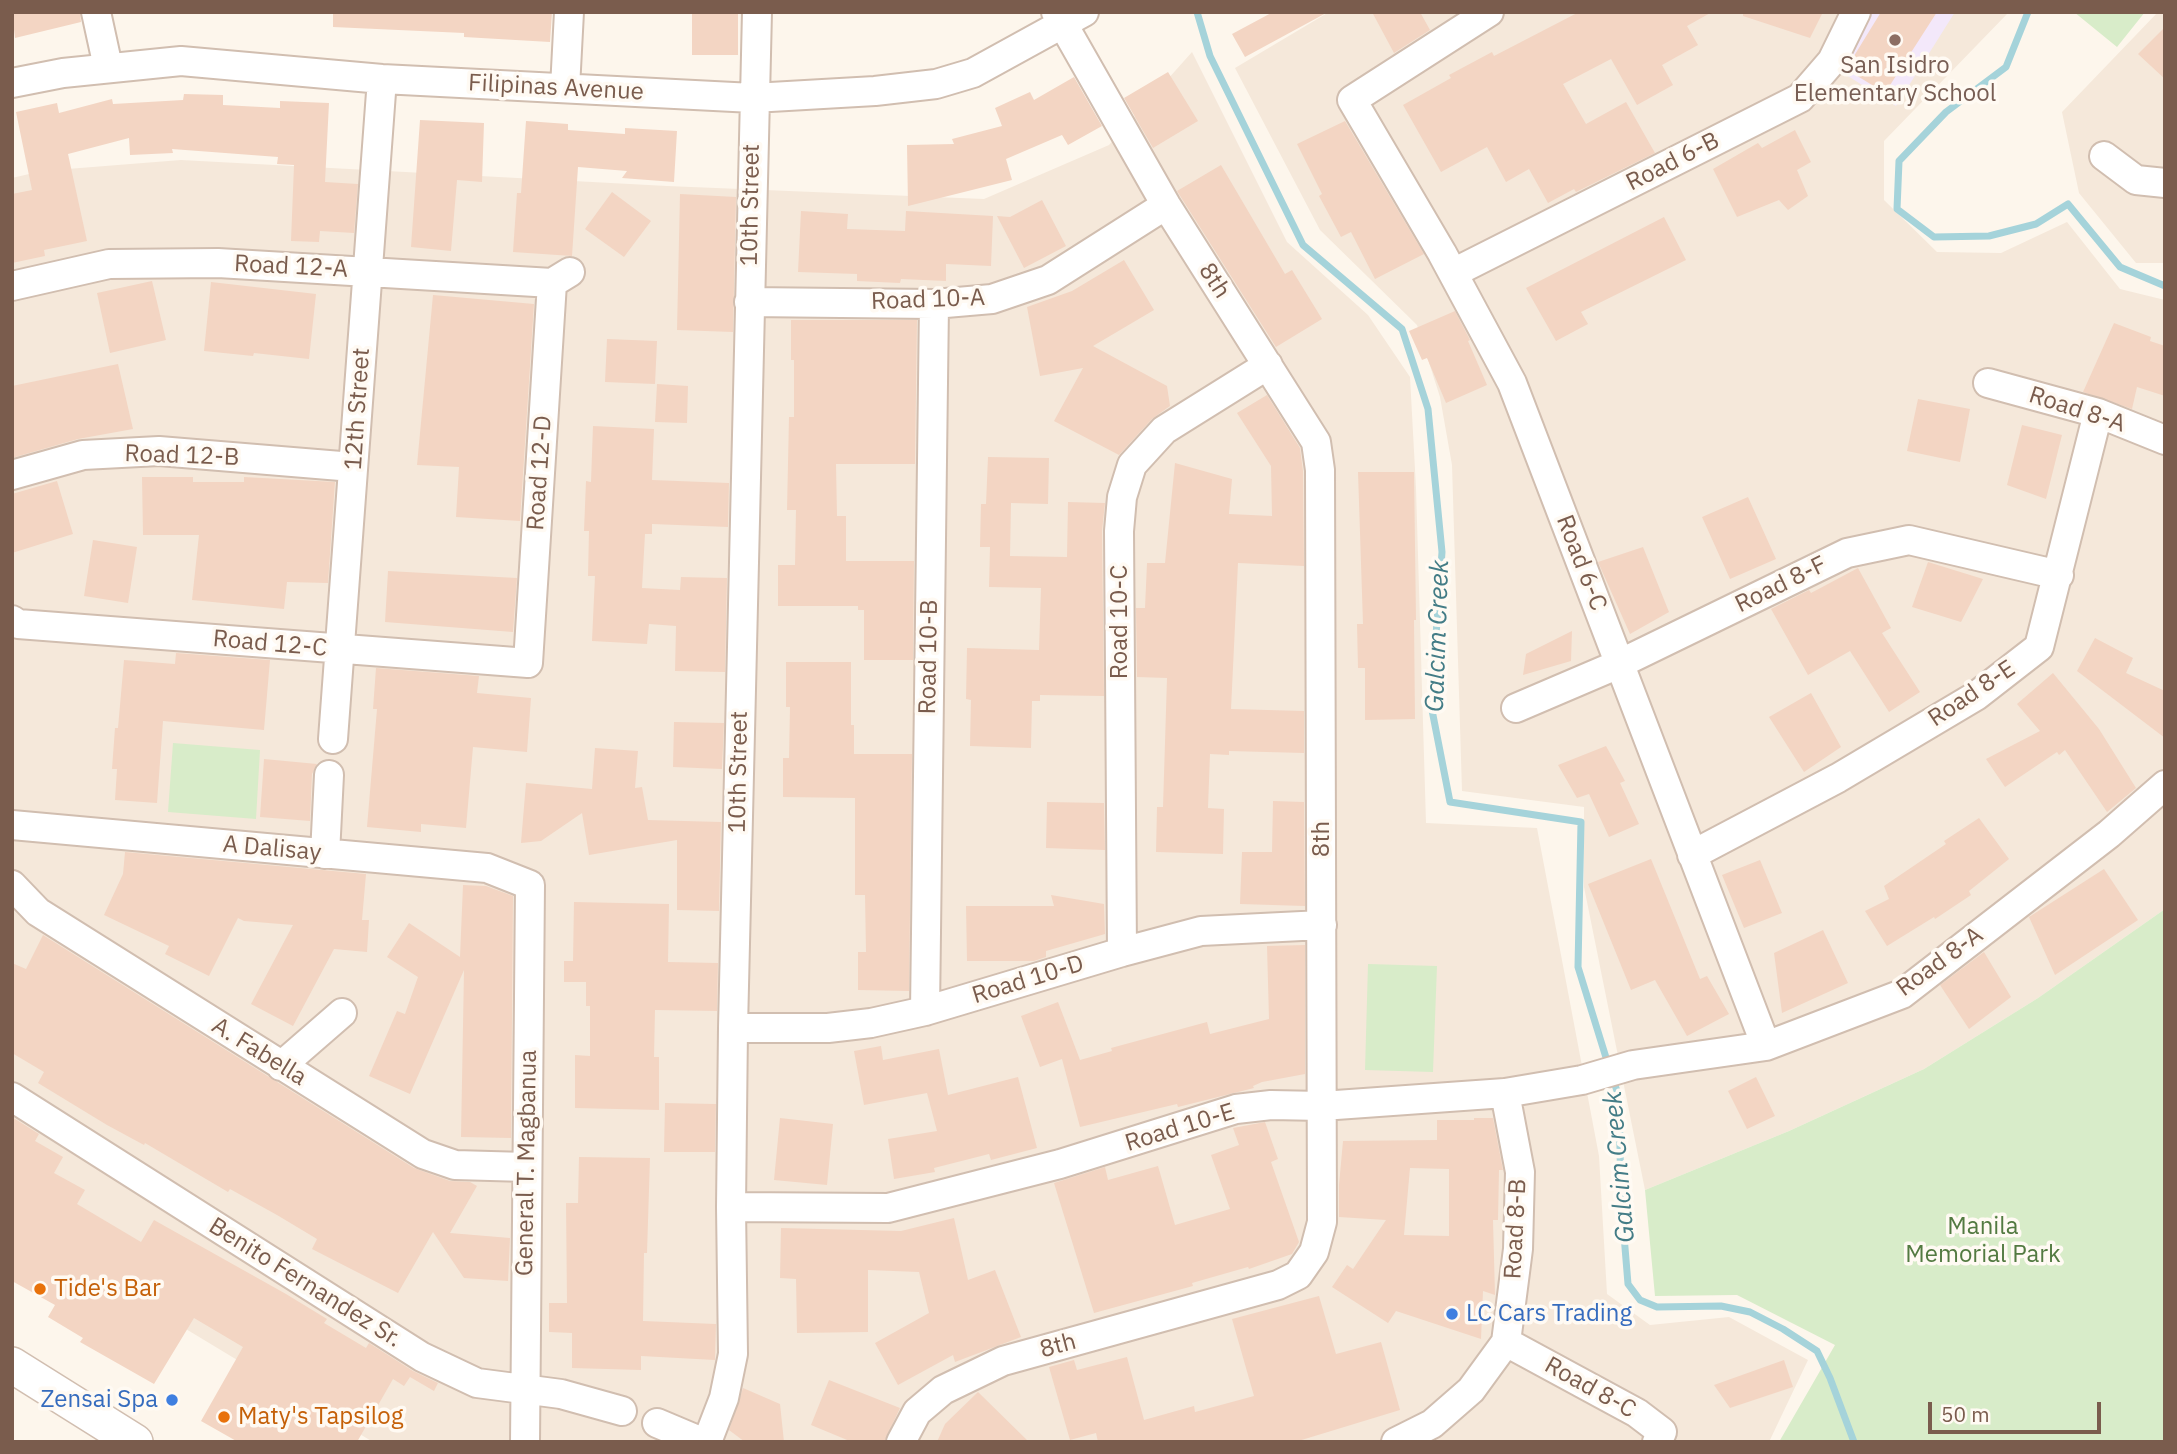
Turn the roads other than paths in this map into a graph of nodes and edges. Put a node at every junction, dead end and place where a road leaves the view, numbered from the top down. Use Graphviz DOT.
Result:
graph roads {
  1 [pos="96,12"];
  2 [pos="569,12"];
  3 [pos="757,12"];
  4 [pos="1489,12"];
  5 [pos="1856,12"];
  6 [pos="1068,17"];
  7 [pos="108,67"];
  8 [pos="382,79"];
  9 [pos="12,83"];
  10 [pos="565,89"];
  11 [pos="753,98"];
  12 [pos="2104,156"];
  13 [pos="2165,183"];
  14 [pos="1166,205"];
  15 [pos="368,271"];
  16 [pos="1453,273"];
  17 [pos="561,277"];
  18 [pos="12,286"];
  19 [pos="749,302"];
  20 [pos="934,304"];
  21 [pos="1268,365"];
  22 [pos="1988,383"];
  23 [pos="2098,413"];
  24 [pos="2165,440"];
  25 [pos="354,467"];
  26 [pos="12,475"];
  27 [pos="2059,575"];
  28 [pos="12,620"];
  29 [pos="340,650"];
  30 [pos="528,663"];
  31 [pos="1619,664"];
  32 [pos="1517,708"];
  33 [pos="333,739"];
  34 [pos="329,775"];
  35 [pos="2165,785"];
  36 [pos="12,825"];
  37 [pos="325,854"];
  38 [pos="1692,855"];
  39 [pos="12,885"];
  40 [pos="530,885"];
  41 [pos="1322,925"];
  42 [pos="1122,952"];
  43 [pos="925,1011"];
  44 [pos="342,1013"];
  45 [pos="733,1028"];
  46 [pos="1766,1046"];
  47 [pos="1633,1065"];
  48 [pos="281,1066"];
  49 [pos="1505,1093"];
  50 [pos="12,1097"];
  51 [pos="1322,1106"];
  52 [pos="526,1167"];
  53 [pos="731,1207"];
  54 [pos="1506,1342"];
  55 [pos="12,1365"];
  56 [pos="525,1389"];
  57 [pos="622,1411"];
  58 [pos="657,1423"];
  59 [pos="135,1442"];
  60 [pos="525,1442"];
  61 [pos="702,1442"];
  62 [pos="708,1442"];
  63 [pos="901,1442"];
  64 [pos="1396,1442"];
  65 [pos="1657,1442"];
  1 -- 7 [label="street"];
  2 -- 10 [label="street"];
  3 -- 11 [label="street, 10th Street"];
  4 -- 16 [label="street, Road 6-C"];
  5 -- 16 [label="street, Road 6-B"];
  6 -- 11 [label="street, Filipinas Avenue"];
  6 -- 14 [label="street, 8th"];
  7 -- 8 [label="street, Filipinas Avenue"];
  7 -- 9 [label="street, Filipinas Avenue"];
  8 -- 10 [label="street, Filipinas Avenue"];
  8 -- 15 [label="street, 12th Street"];
  10 -- 11 [label="street, Filipinas Avenue"];
  11 -- 19 [label="street, 10th Street"];
  12 -- 13 [label="street"];
  14 -- 20 [label="street, Road 10-A"];
  14 -- 21 [label="street, 8th"];
  15 -- 17 [label="street, Road 12-A"];
  15 -- 18 [label="street, Road 12-A"];
  15 -- 25 [label="street, 12th Street"];
  16 -- 31 [label="street, Road 6-C"];
  17 -- 30 [label="street, Road 12-D"];
  19 -- 20 [label="street, Road 10-A"];
  19 -- 45 [label="street, 10th Street"];
  20 -- 43 [label="street, Road 10-B"];
  21 -- 41 [label="street, 8th"];
  21 -- 42 [label="street, Road 10-C"];
  22 -- 23 [label="street, Road 8-A"];
  23 -- 24 [label="street, Road 8-A"];
  23 -- 27 [label="street, Road 8-E"];
  25 -- 26 [label="street, Road 12-B"];
  25 -- 29 [label="street, 12th Street"];
  27 -- 31 [label="street, Road 8-F"];
  27 -- 38 [label="street, Road 8-E"];
  28 -- 29 [label="street, Road 12-C"];
  29 -- 30 [label="street, Road 12-C"];
  29 -- 33 [label="street, 12th Street"];
  31 -- 32 [label="street, Road 8-F"];
  31 -- 38 [label="street, Road 6-C"];
  34 -- 37 [label="street"];
  35 -- 46 [label="street, Road 8-A"];
  36 -- 37 [label="street, A Dalisay"];
  37 -- 40 [label="street, A Dalisay"];
  38 -- 46 [label="street, Road 6-C"];
  39 -- 48 [label="street, A. Fabella"];
  40 -- 52 [label="street, General T. Magbanua"];
  41 -- 42 [label="street, Road 10-D"];
  41 -- 51 [label="street, 8th"];
  42 -- 43 [label="street, Road 10-D"];
  43 -- 45 [label="street, Road 10-D"];
  44 -- 48 [label="street"];
  45 -- 53 [label="street, 10th Street"];
  46 -- 47 [label="street, Road 8-A"];
  47 -- 49 [label="street, Road 10-E"];
  48 -- 52 [label="street, A. Fabella"];
  49 -- 51 [label="street, Road 10-E"];
  49 -- 54 [label="street, Road 8-B"];
  50 -- 56 [label="street, Benito Fernandez Sr."];
  51 -- 53 [label="street, Road 10-E"];
  51 -- 63 [label="street, 8th"];
  52 -- 56 [label="street, General T. Magbanua"];
  53 -- 62 [label="street, 10th Street"];
  54 -- 64 [label="street, Road 8-B"];
  54 -- 65 [label="street, Road 8-C"];
  55 -- 59 [label="street"];
  56 -- 57 [label="street, Benito Fernandez Sr."];
  56 -- 60 [label="street, General T. Magbanua"];
  58 -- 61 [label="street"];
}
